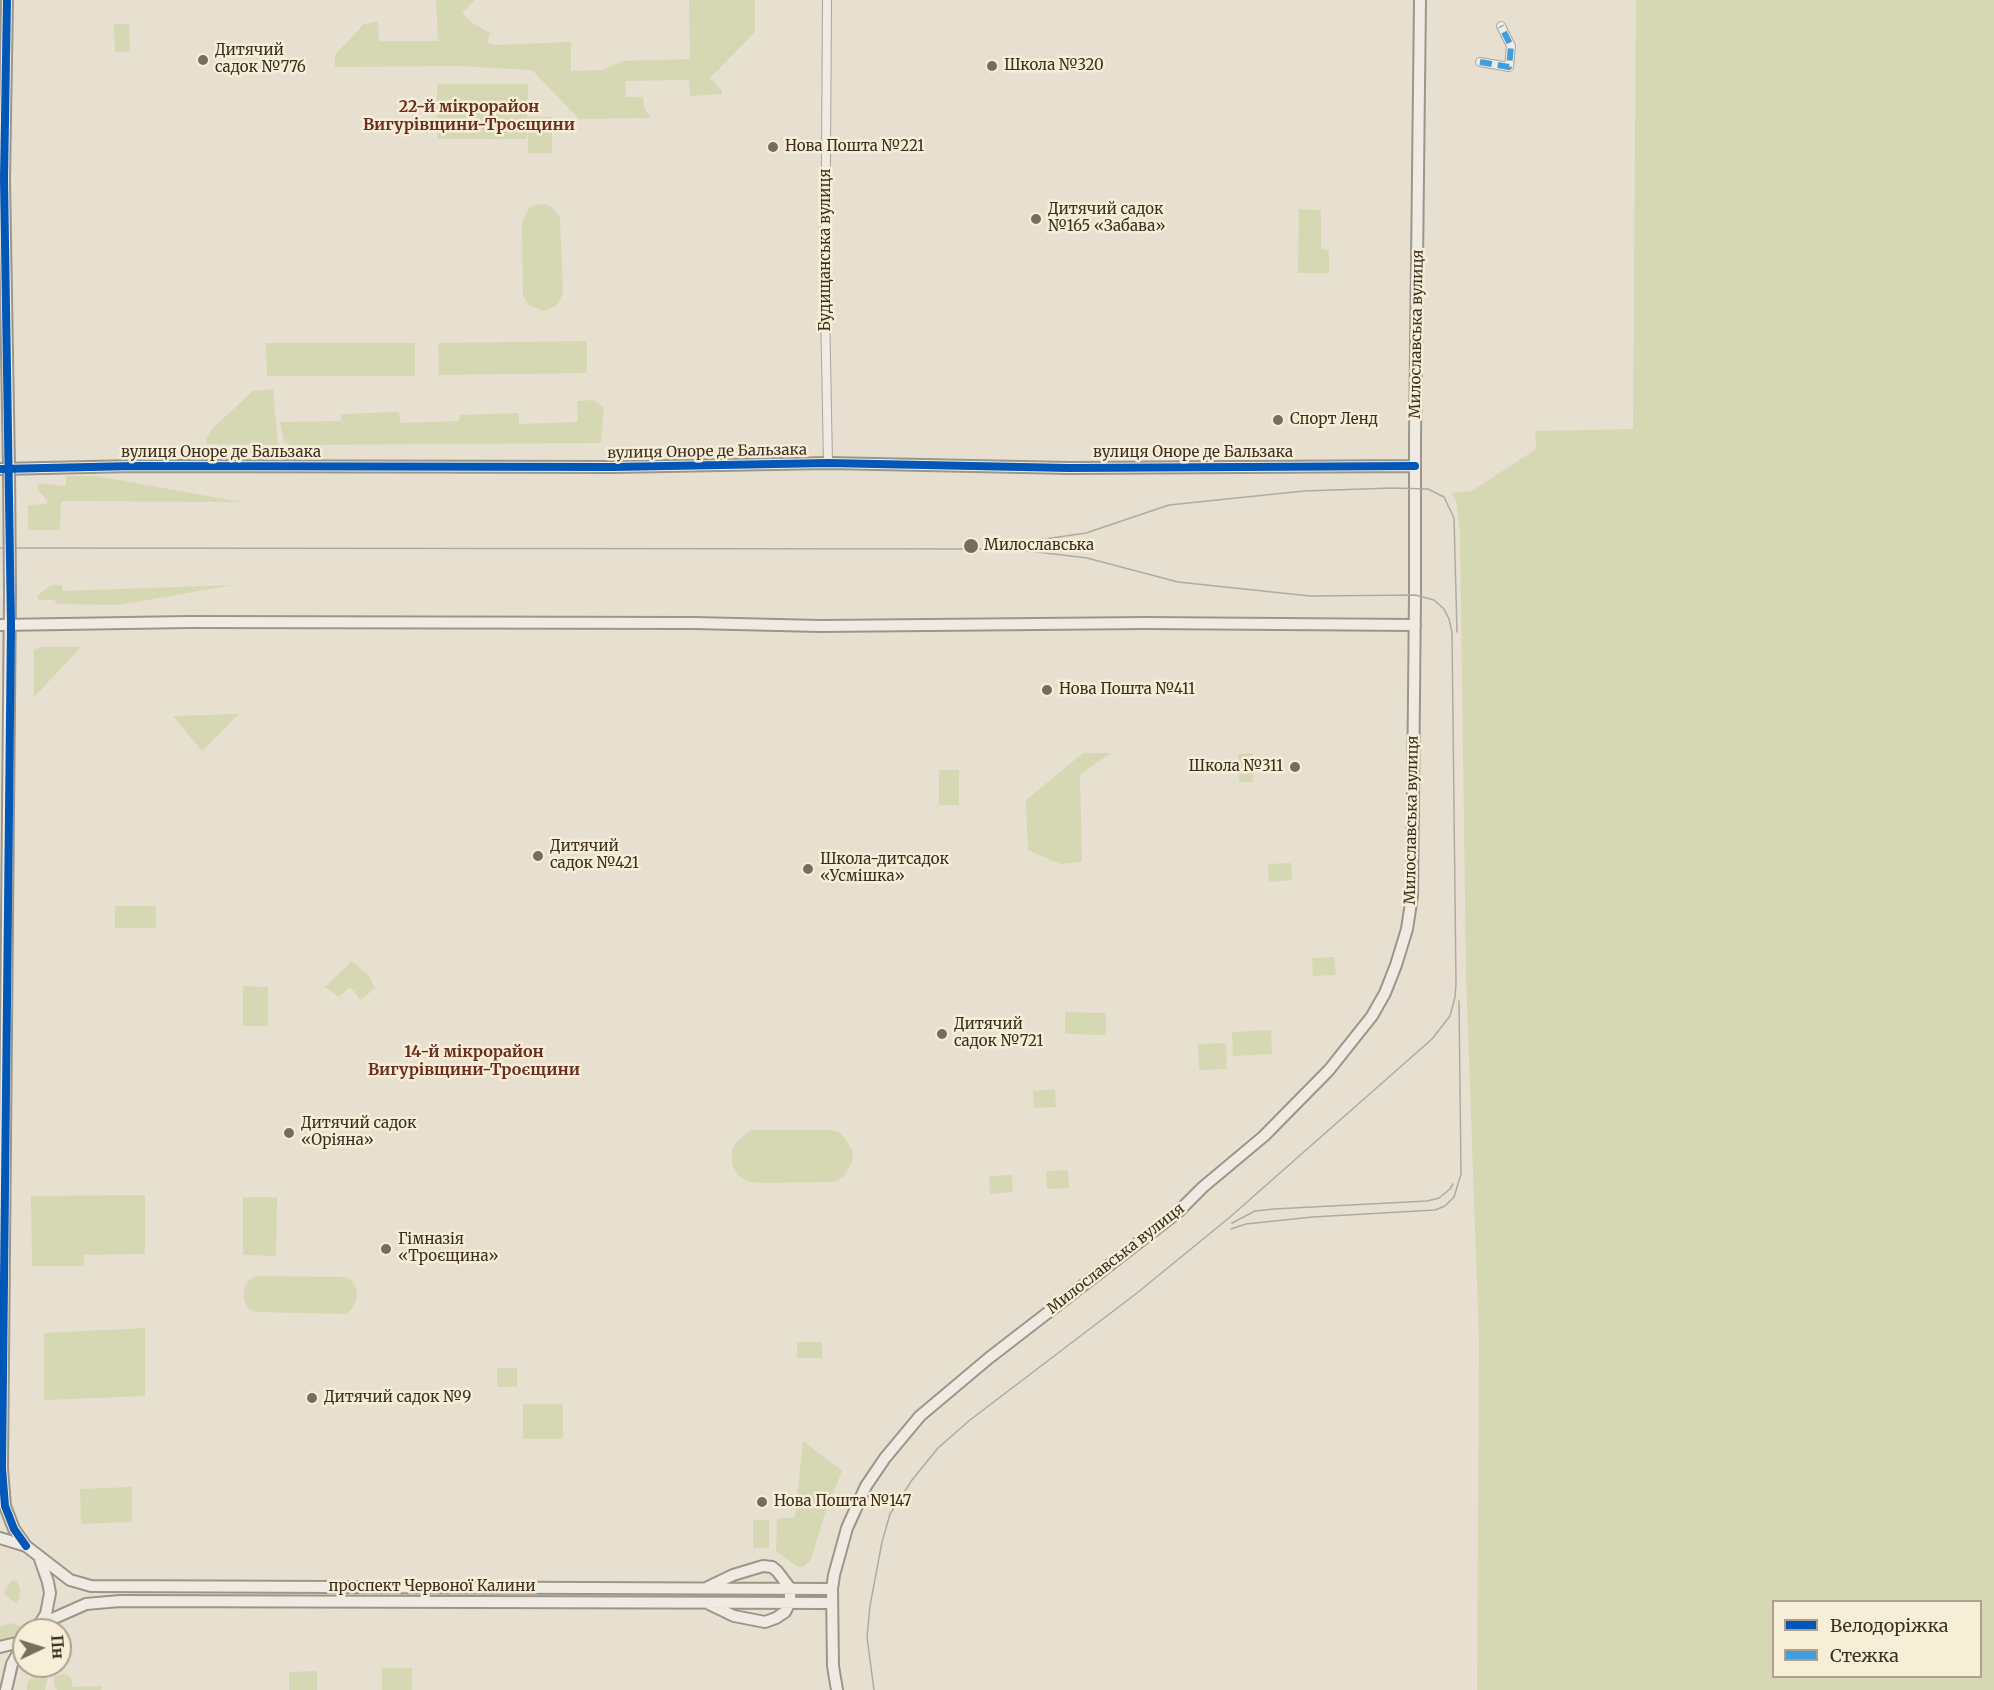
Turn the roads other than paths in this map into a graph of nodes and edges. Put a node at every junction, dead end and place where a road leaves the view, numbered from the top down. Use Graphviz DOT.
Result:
graph roads {
  1 [pos="7,0"];
  2 [pos="827,0"];
  3 [pos="1420,0"];
  4 [pos="1501,26"];
  5 [pos="1480,62"];
  6 [pos="828,464"];
  7 [pos="1415,466"];
  8 [pos="5,469"];
  9 [pos="5,625"];
  10 [pos="1415,625"];
  11 [pos="0,1538"];
  12 [pos="26,1546"];
  13 [pos="39,1558"];
  14 [pos="705,1588"];
  15 [pos="790,1588"];
  16 [pos="832,1589"];
  17 [pos="790,1602"];
  18 [pos="705,1603"];
  19 [pos="832,1603"];
  20 [pos="42,1618"];
  21 [pos="57,1618"];
  22 [pos="12,1664"];
  23 [pos="6,1690"];
  24 [pos="837,1690"];
  1 -- 8 [label="street"];
  2 -- 6 [label="street, Будищанська вулиця"];
  3 -- 7 [label="street, Милославська вулиця"];
  4 -- 5 [label="street"];
  6 -- 7 [label="street, вулиця Оноре де Бальзака"];
  6 -- 8 [label="street, вулиця Оноре де Бальзака"];
  7 -- 10 [label="street, Милославська вулиця"];
  8 -- 9 [label="street, bridge"];
  9 -- 10 [label="street"];
  9 -- 12 [label="street"];
  10 -- 16 [label="street, Милославська вулиця"];
  11 -- 12 [label="street"];
  12 -- 13 [label="street, проспект Червоної Калини"];
  13 -- 14 [label="street, проспект Червоної Калини"];
  13 -- 20 [label="street"];
  14 -- 15 [label="street, проспект Червоної Калини"];
  14 -- 15 [label="street"];
  15 -- 16 [label="street, проспект Червоної Калини"];
  15 -- 17 [label="street"];
  16 -- 19 [label="street, Милославська вулиця"];
  17 -- 18 [label="street, проспект Червоної Калини"];
  17 -- 18 [label="street"];
  17 -- 19 [label="street, проспект Червоної Калини"];
  18 -- 21 [label="street, проспект Червоної Калини"];
  19 -- 24 [label="street, Милославська вулиця"];
  22 -- 23 [label="street"];
}
